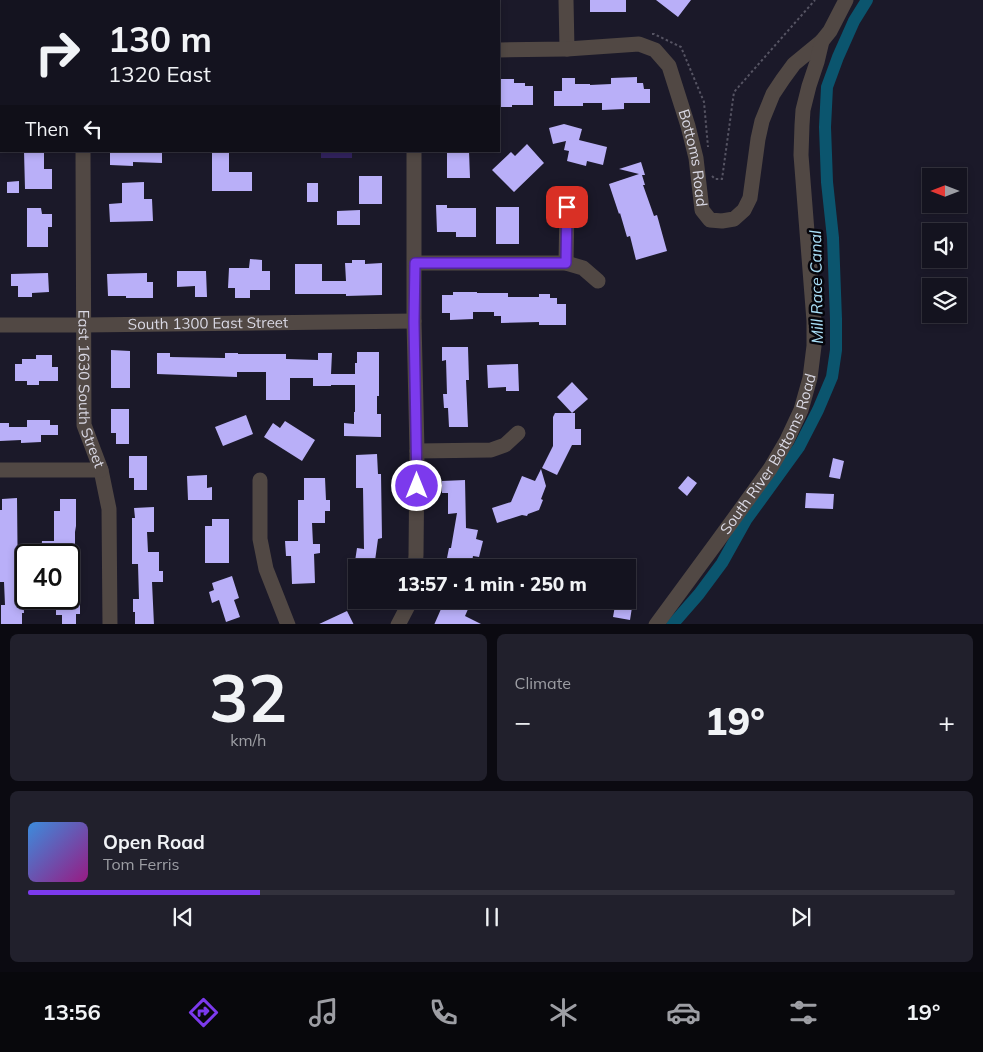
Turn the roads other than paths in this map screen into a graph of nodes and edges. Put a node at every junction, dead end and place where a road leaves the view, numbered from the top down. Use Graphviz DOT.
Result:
graph roads {
  1 [pos="566,0"];
  2 [pos="846,0"];
  3 [pos="822,41"];
  4 [pos="567,49"];
  5 [pos="500,50"];
  6 [pos="83,152"];
  7 [pos="414,152"];
  8 [pos="567,207"];
  9 [pos="415,263"];
  10 [pos="566,263"];
  11 [pos="598,281"];
  12 [pos="414,322"];
  13 [pos="0,325"];
  14 [pos="83,325"];
  15 [pos="518,433"];
  16 [pos="417,451"];
  17 [pos="0,470"];
  18 [pos="101,470"];
  19 [pos="260,480"];
  20 [pos="416,559"];
  21 [pos="110,624"];
  22 [pos="288,624"];
  23 [pos="656,624"];
  1 -- 4 [label="street"];
  2 -- 3 [label="street, South River Bottoms Road"];
  3 -- 4 [label="street, Bottoms Road"];
  3 -- 23 [label="street, South River Bottoms Road"];
  4 -- 5 [label="street, Bottoms Road"];
  6 -- 14 [label="street, East 1630 South Street"];
  7 -- 9 [label="street"];
  8 -- 10 [label="street"];
  9 -- 10 [label="street"];
  9 -- 12 [label="street"];
  10 -- 11 [label="street"];
  12 -- 14 [label="street, South 1300 East Street"];
  12 -- 16 [label="street"];
  13 -- 14 [label="street, South 1300 East Street"];
  14 -- 18 [label="street, East 1630 South Street"];
  15 -- 16 [label="street"];
  16 -- 20 [label="street"];
  17 -- 18 [label="street"];
  18 -- 21 [label="street, East 1630 South Street"];
  19 -- 22 [label="street"];
}
